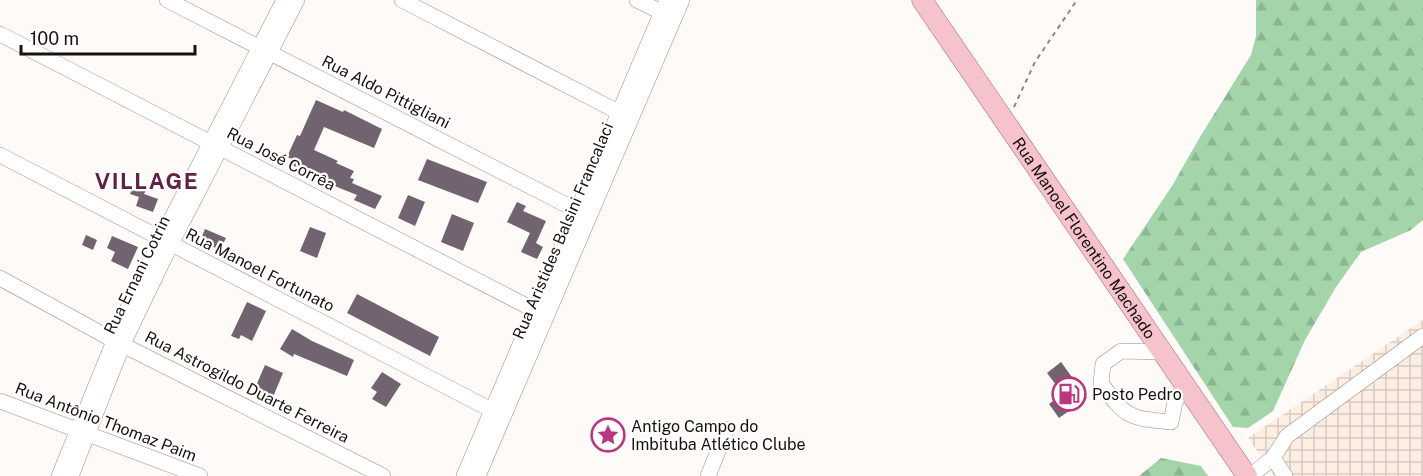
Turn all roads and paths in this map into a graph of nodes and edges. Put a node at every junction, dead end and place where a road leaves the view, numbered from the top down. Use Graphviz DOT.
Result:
graph roads {
  1 [pos="167,0"];
  2 [pos="284,0"];
  3 [pos="297,0"];
  4 [pos="402,0"];
  5 [pos="637,0"];
  6 [pos="682,0"];
  7 [pos="922,0"];
  8 [pos="1077,0"];
  9 [pos="667,10"];
  10 [pos="0,34"];
  11 [pos="265,50"];
  12 [pos="625,115"];
  13 [pos="1006,123"];
  14 [pos="216,146"];
  15 [pos="0,155"];
  16 [pos="583,214"];
  17 [pos="166,241"];
  18 [pos="0,278"];
  19 [pos="540,313"];
  20 [pos="1423,336"];
  21 [pos="118,342"];
  22 [pos="1162,352"];
  23 [pos="1185,385"];
  24 [pos="0,401"];
  25 [pos="497,413"];
  26 [pos="727,429"];
  27 [pos="83,432"];
  28 [pos="1274,458"];
  29 [pos="59,476"];
  30 [pos="71,476"];
  31 [pos="200,476"];
  32 [pos="383,476"];
  33 [pos="464,476"];
  34 [pos="477,476"];
  35 [pos="708,476"];
  36 [pos="1249,476"];
  37 [pos="1286,476"];
  1 -- 11 [label="street, Rua Aldo Pittigliani"];
  2 -- 11 [label="street, Rua Ernani Cotrin"];
  3 -- 11 [label="street, Rua Ernani Cotrin"];
  4 -- 12 [label="street"];
  5 -- 9 [label="street"];
  6 -- 9 [label="street, Rua Aristides Balsini Francalaci"];
  7 -- 13 [label="main road, Rua Manoel Florentino Machado"];
  8 -- 13 [label="path"];
  9 -- 12 [label="street, Rua Aristides Balsini Francalaci"];
  10 -- 14 [label="street, Rua José Corrêa"];
  11 -- 14 [label="street, Rua Ernani Cotrin"];
  11 -- 16 [label="street, Rua Aldo Pittigliani"];
  12 -- 16 [label="street, Rua Aristides Balsini Francalaci"];
  13 -- 22 [label="main road, Rua Manoel Florentino Machado"];
  14 -- 17 [label="street, Rua Ernani Cotrin"];
  14 -- 19 [label="street, Rua José Corrêa"];
  15 -- 17 [label="street, Rua Manoel Fortunato"];
  16 -- 19 [label="street, Rua Aristides Balsini Francalaci"];
  17 -- 21 [label="street, Rua Ernani Cotrin"];
  17 -- 25 [label="street, Rua Manoel Fortunato"];
  18 -- 21 [label="street, Rua Astrogildo Duarte Ferreira"];
  19 -- 25 [label="street, Rua Aristides Balsini Francalaci"];
  20 -- 28 [label="street"];
  21 -- 27 [label="street, Rua Ernani Cotrin"];
  21 -- 32 [label="street, Rua Astrogildo Duarte Ferreira"];
  22 -- 23 [label="main road, Rua Manoel Florentino Machado"];
  22 -- 23 [label="street"];
  23 -- 36 [label="main road, Rua Manoel Florentino Machado"];
  24 -- 27 [label="street, Rua Antônio Thomaz Paim"];
  25 -- 33 [label="street, Rua Aristides Balsini Francalaci"];
  25 -- 34 [label="street, Rua Aristides Balsini Francalaci"];
  26 -- 35 [label="street"];
  27 -- 29 [label="street, Rua Ernani Cotrin"];
  27 -- 30 [label="street, Rua Ernani Cotrin"];
  27 -- 31 [label="street, Rua Antônio Thomaz Paim"];
  28 -- 36 [label="street"];
  28 -- 37 [label="street"];
}
